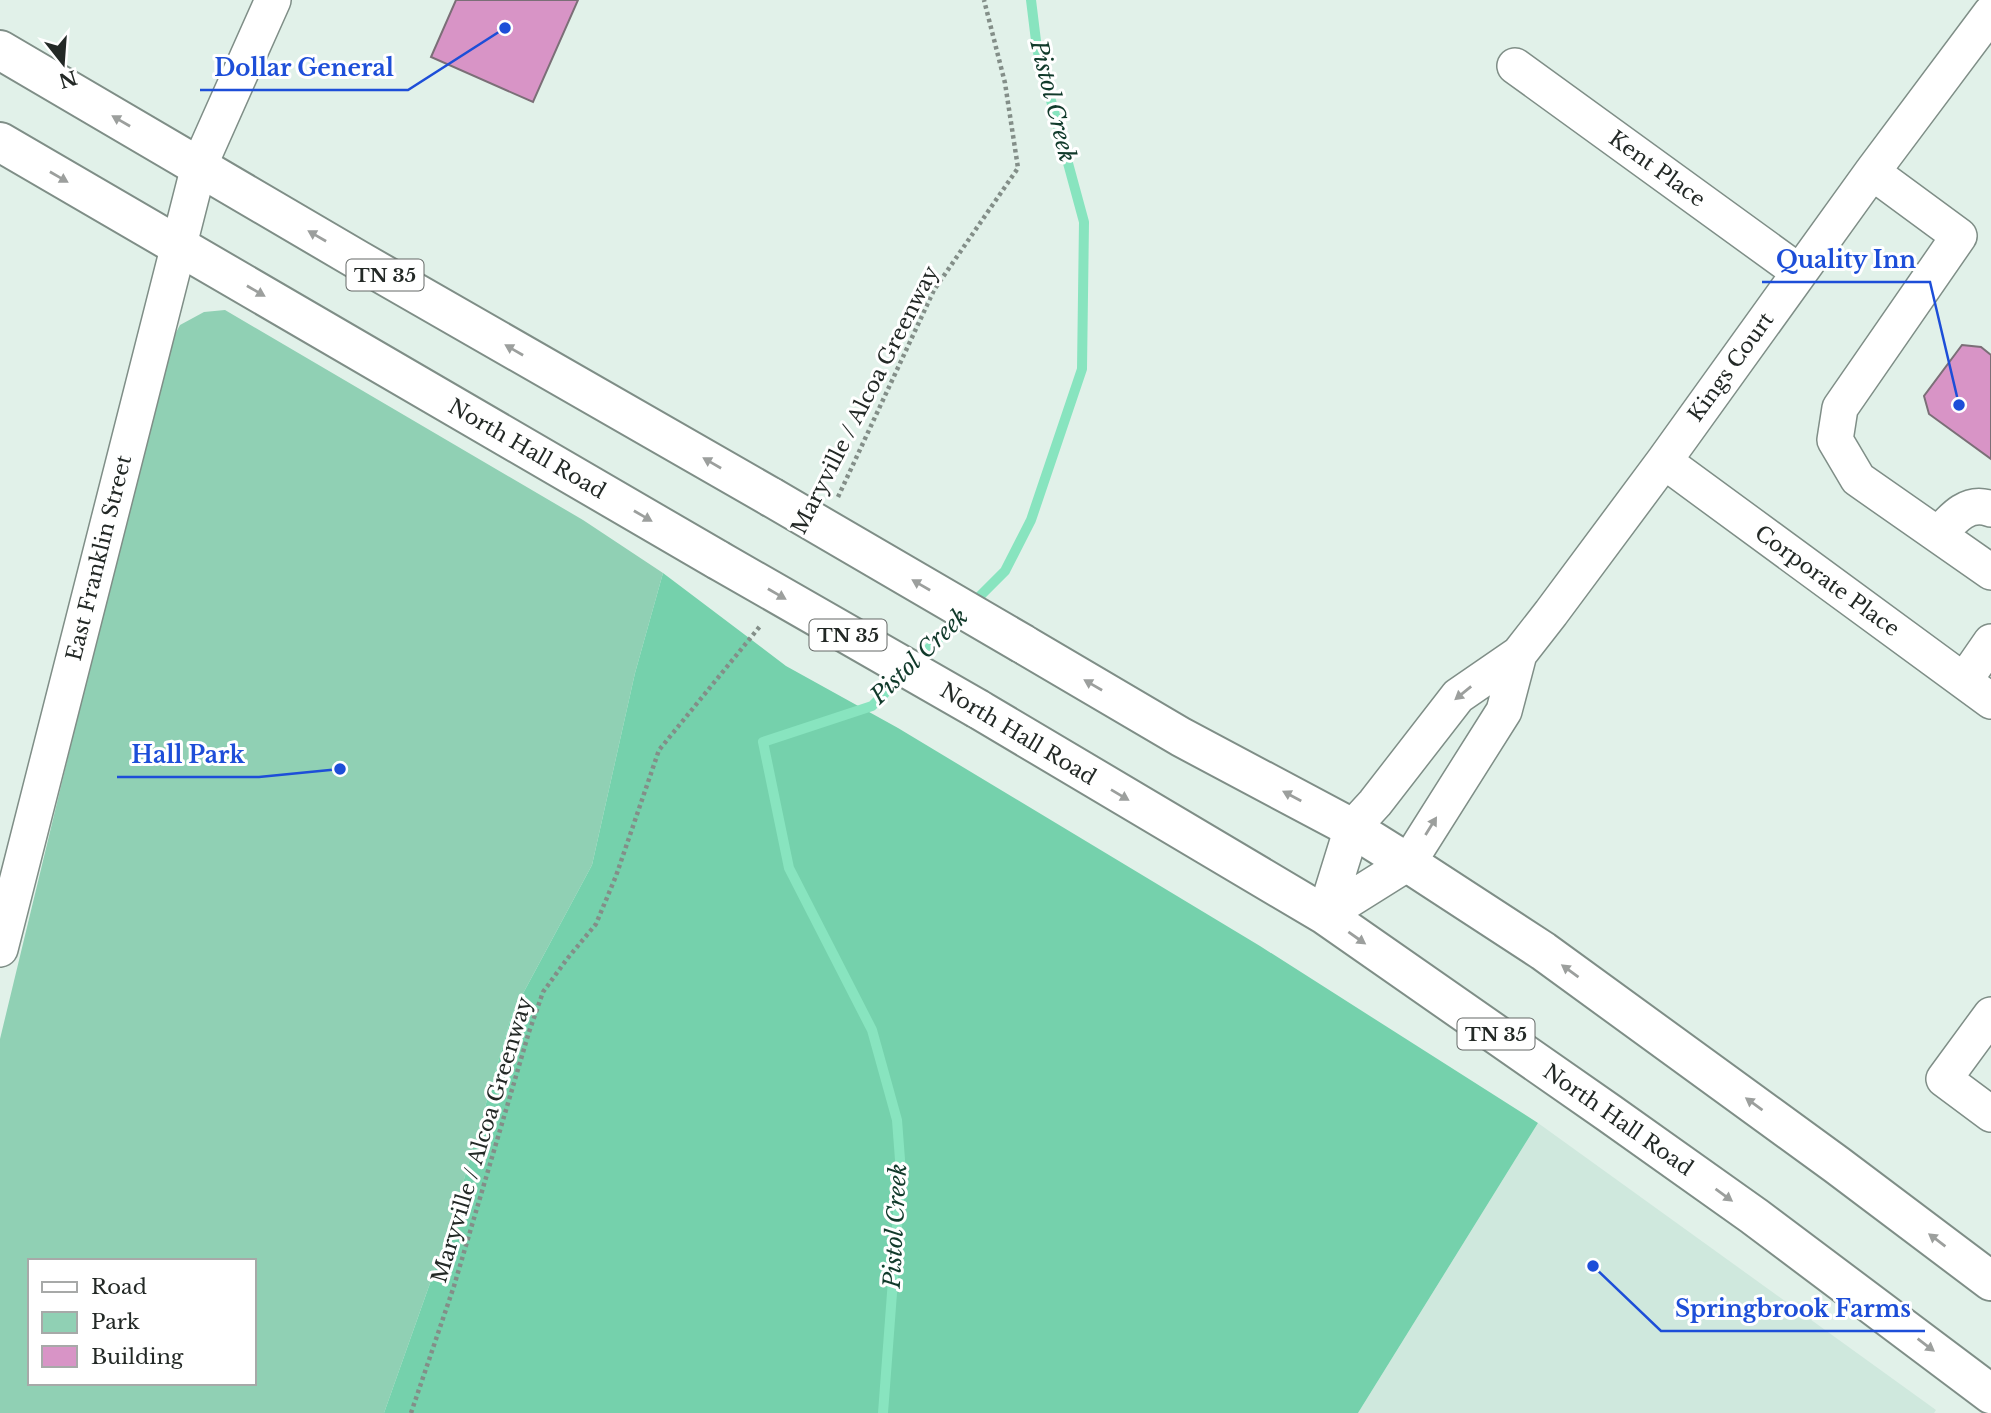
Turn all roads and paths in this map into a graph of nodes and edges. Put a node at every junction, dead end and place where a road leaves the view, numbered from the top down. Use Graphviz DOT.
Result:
graph roads {
  1 [pos="273,0"];
  2 [pos="984,0"];
  3 [pos="1991,13"];
  4 [pos="0,50"];
  5 [pos="1515,66"];
  6 [pos="0,142"];
  7 [pos="199,166"];
  8 [pos="1872,172"];
  9 [pos="179,246"];
  10 [pos="1799,272"];
  11 [pos="1664,461"];
  12 [pos="832,507"];
  13 [pos="1991,509"];
  14 [pos="1938,534"];
  15 [pos="1991,572"];
  16 [pos="765,618"];
  17 [pos="1991,642"];
  18 [pos="1519,654"];
  19 [pos="1964,681"];
  20 [pos="1991,701"];
  21 [pos="1352,828"];
  22 [pos="1408,863"];
  23 [pos="1325,915"];
  24 [pos="0,949"];
  25 [pos="1991,1015"];
  26 [pos="1991,1114"];
  27 [pos="1991,1281"];
  28 [pos="1991,1394"];
  29 [pos="411,1413"];
  1 -- 7 [label="street, East Franklin Street"];
  2 -- 12 [label="path, Maryville / Alcoa Greenway"];
  3 -- 8 [label="street, Kings Court"];
  7 -- 4 [label="main road, TN 35, one-way"];
  5 -- 10 [label="street, Kent Place"];
  6 -- 9 [label="main road, North Hall Road / TN 35, one-way"];
  7 -- 9 [label="street, East Franklin Street"];
  21 -- 7 [label="main road, TN 35, one-way, bridge"];
  8 -- 10 [label="street, Kings Court"];
  8 -- 14 [label="street"];
  9 -- 23 [label="main road, North Hall Road / TN 35, one-way, bridge"];
  9 -- 24 [label="street, East Franklin Street"];
  10 -- 11 [label="street, Kings Court"];
  11 -- 18 [label="street, Kings Court"];
  11 -- 19 [label="street, Corporate Place"];
  13 -- 14 [label="street"];
  14 -- 15 [label="street"];
  16 -- 29 [label="path, Maryville / Alcoa Greenway"];
  17 -- 19 [label="street"];
  18 -- 21 [label="street, Kings Court, one-way"];
  22 -- 18 [label="street, Kings Court, one-way"];
  19 -- 20 [label="street, Corporate Place"];
  21 -- 22 [label="main road, TN 35"];
  21 -- 23 [label="street, Kings Court"];
  22 -- 23 [label="street, Kings Court"];
  27 -- 22 [label="main road, TN 35, one-way"];
  23 -- 28 [label="main road, North Hall Road / TN 35, one-way"];
  25 -- 26 [label="street"];
}
